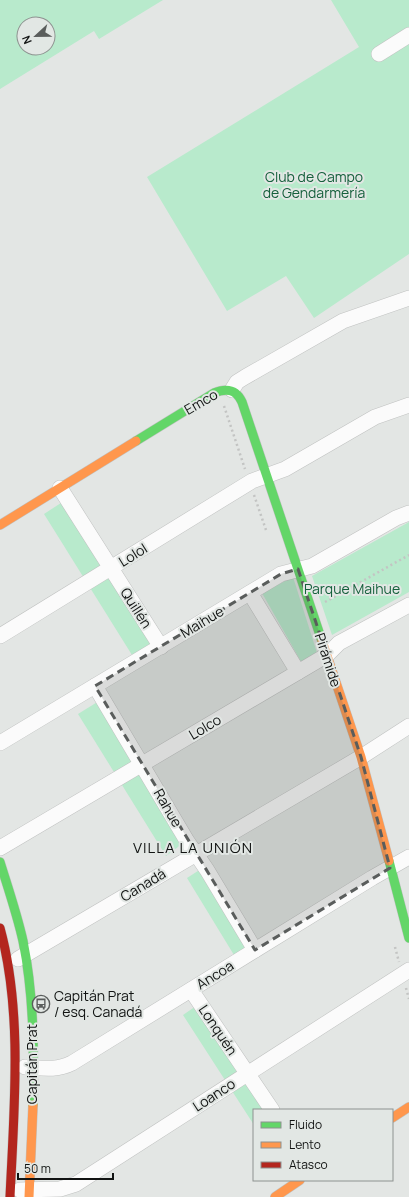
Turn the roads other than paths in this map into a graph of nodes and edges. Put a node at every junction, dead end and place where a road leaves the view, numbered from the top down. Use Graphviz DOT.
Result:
graph roads {
  1 [pos="409,34"];
  2 [pos="380,54"];
  3 [pos="409,298"];
  4 [pos="227,395"];
  5 [pos="409,405"];
  6 [pos="267,476"];
  7 [pos="60,488"];
  8 [pos="409,512"];
  9 [pos="0,525"];
  10 [pos="111,568"];
  11 [pos="298,569"];
  12 [pos="250,593"];
  13 [pos="409,605"];
  14 [pos="0,636"];
  15 [pos="161,647"];
  16 [pos="327,655"];
  17 [pos="298,672"];
  18 [pos="95,686"];
  19 [pos="409,726"];
  20 [pos="0,743"];
  21 [pos="360,757"];
  22 [pos="142,764"];
  23 [pos="0,848"];
  24 [pos="196,854"];
  25 [pos="409,857"];
  26 [pos="0,862"];
  27 [pos="390,868"];
  28 [pos="0,928"];
  29 [pos="409,938"];
  30 [pos="255,950"];
  31 [pos="25,954"];
  32 [pos="4,967"];
  33 [pos="406,972"];
  34 [pos="191,990"];
  35 [pos="14,1066"];
  36 [pos="33,1067"];
  37 [pos="247,1074"];
  38 [pos="409,1107"];
  39 [pos="271,1109"];
  40 [pos="7,1112"];
  41 [pos="32,1112"];
  42 [pos="393,1117"];
  43 [pos="299,1181"];
  44 [pos="10,1193"];
  45 [pos="29,1194"];
  46 [pos="275,1197"];
  1 -- 2 [label="street"];
  3 -- 4 [label="street, Emco"];
  4 -- 6 [label="street, Pirámide"];
  4 -- 7 [label="street, Emco"];
  5 -- 6 [label="street, Lolol"];
  6 -- 10 [label="street, Lolol"];
  6 -- 11 [label="street, Pirámide"];
  7 -- 9 [label="street, Emco"];
  7 -- 10 [label="street, Quillén"];
  8 -- 11 [label="street, Maihue"];
  10 -- 14 [label="street, Lolol"];
  10 -- 15 [label="street, Quillén"];
  11 -- 12 [label="street, Maihue"];
  11 -- 16 [label="street, Pirámide"];
  12 -- 15 [label="street, Maihue"];
  12 -- 17 [label="street"];
  13 -- 16 [label="street, Lolco"];
  15 -- 18 [label="street, Maihue"];
  16 -- 17 [label="street, Lolco"];
  16 -- 21 [label="street, Pirámide"];
  17 -- 22 [label="street, Lolco"];
  18 -- 20 [label="street, Maihue"];
  18 -- 22 [label="street, Rahue"];
  19 -- 21 [label="street, Canadá"];
  21 -- 24 [label="street, Canadá"];
  21 -- 27 [label="street, Pirámide"];
  22 -- 23 [label="street, Lolco"];
  22 -- 24 [label="street, Rahue"];
  24 -- 30 [label="street, Rahue"];
  24 -- 31 [label="street, Canadá"];
  25 -- 27 [label="street, Ancoa"];
  26 -- 31 [label="street, Capitán Prat"];
  27 -- 29 [label="street, Pirámide"];
  27 -- 30 [label="street, Ancoa"];
  28 -- 32 [label="street, Capitán Prat"];
  30 -- 34 [label="street, Ancoa"];
  31 -- 32 [label="street, Canadá"];
  31 -- 36 [label="street, Capitán Prat"];
  32 -- 35 [label="street, Capitán Prat"];
  33 -- 37 [label="street, Loanco"];
  34 -- 36 [label="street, Ancoa"];
  34 -- 37 [label="street, Lonquén"];
  35 -- 36 [label="street, Ancoa"];
  35 -- 40 [label="street, Capitán Prat"];
  36 -- 41 [label="street, Capitán Prat"];
  37 -- 39 [label="street, Lonquén"];
  37 -- 45 [label="street, Loanco"];
  38 -- 42 [label="street"];
  40 -- 41 [label="street"];
  40 -- 44 [label="street, Capitán Prat"];
  41 -- 45 [label="street, Capitán Prat"];
  43 -- 46 [label="street"];
  44 -- 45 [label="street, Loanco"];
}
